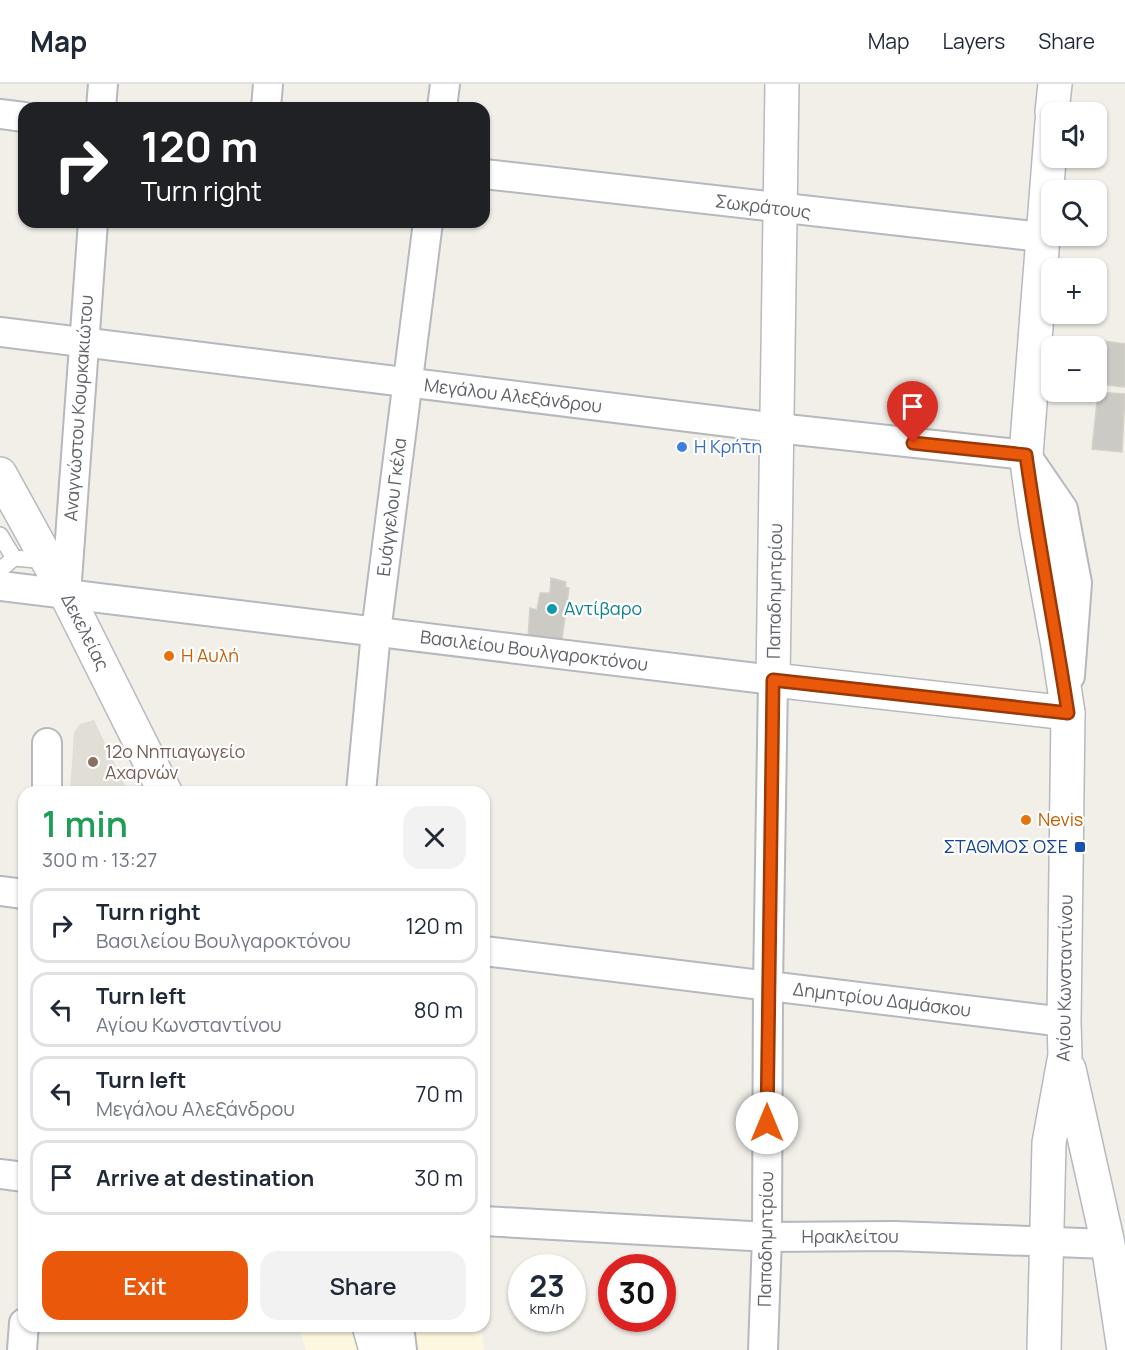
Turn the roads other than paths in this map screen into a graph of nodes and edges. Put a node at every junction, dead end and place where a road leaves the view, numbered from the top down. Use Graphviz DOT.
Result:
graph roads {
  1 [pos="103,84"];
  2 [pos="268,84"];
  3 [pos="445,84"];
  4 [pos="782,84"];
  5 [pos="1055,84"];
  6 [pos="102,102"];
  7 [pos="266,102"];
  8 [pos="443,102"];
  9 [pos="1053,102"];
  10 [pos="0,114"];
  11 [pos="18,116"];
  12 [pos="490,175"];
  13 [pos="781,209"];
  14 [pos="93,228"];
  15 [pos="427,228"];
  16 [pos="1041,237"];
  17 [pos="1041,246"];
  18 [pos="0,332"];
  19 [pos="84,342"];
  20 [pos="408,383"];
  21 [pos="777,428"];
  22 [pos="1026,455"];
  23 [pos="2,488"];
  24 [pos="0,535"];
  25 [pos="14,558"];
  26 [pos="47,561"];
  27 [pos="0,570"];
  28 [pos="0,586"];
  29 [pos="66,594"];
  30 [pos="376,632"];
  31 [pos="773,680"];
  32 [pos="1068,713"];
  33 [pos="47,743"];
  34 [pos="47,786"];
  35 [pos="162,786"];
  36 [pos="362,786"];
  37 [pos="0,891"];
  38 [pos="18,893"];
  39 [pos="490,952"];
  40 [pos="768,986"];
  41 [pos="1064,1022"];
  42 [pos="1065,1055"];
  43 [pos="0,1174"];
  44 [pos="18,1176"];
  45 [pos="490,1221"];
  46 [pos="767,1237"];
  47 [pos="1045,1241"];
  48 [pos="1108,1244"];
  49 [pos="23,1332"];
  50 [pos="371,1332"];
  51 [pos="400,1332"];
  52 [pos="22,1350"];
  53 [pos="376,1350"];
  54 [pos="402,1350"];
  55 [pos="763,1350"];
  56 [pos="1044,1350"];
  57 [pos="1124,1350"];
  1 -- 6 [label="street"];
  2 -- 7 [label="street"];
  3 -- 8 [label="street"];
  4 -- 13 [label="main road, Παπαδημητρίου"];
  5 -- 9 [label="main road"];
  10 -- 11 [label="street"];
  12 -- 13 [label="street, Σωκράτους"];
  13 -- 16 [label="street, Σωκράτους"];
  13 -- 21 [label="main road, Παπαδημητρίου"];
  14 -- 19 [label="street, Αναγνώστου Κουρκακιώτου"];
  15 -- 20 [label="street, Ευάγγελου Γκέλα"];
  17 -- 22 [label="main road, Αγίου Κωνσταντίνου"];
  18 -- 19 [label="street, Μεγάλου Αλεξάνδρου"];
  19 -- 20 [label="street, Μεγάλου Αλεξάνδρου"];
  19 -- 29 [label="street, Αναγνώστου Κουρκακιώτου"];
  20 -- 21 [label="street, Μεγάλου Αλεξάνδρου"];
  20 -- 30 [label="street, Ευάγγελου Γκέλα"];
  21 -- 22 [label="street, Μεγάλου Αλεξάνδρου"];
  21 -- 31 [label="main road, Παπαδημητρίου"];
  22 -- 32 [label="main road, Αγίου Κωνσταντίνου"];
  23 -- 26 [label="main road, Δεκελείας"];
  24 -- 25 [label="lane"];
  25 -- 26 [label="lane"];
  25 -- 27 [label="lane"];
  26 -- 29 [label="main road, Δεκελείας"];
  28 -- 29 [label="street, Βασιλείου Βουλγαροκτόνου"];
  29 -- 30 [label="street, Βασιλείου Βουλγαροκτόνου"];
  29 -- 35 [label="main road, Δεκελείας"];
  30 -- 31 [label="street, Βασιλείου Βουλγαροκτόνου"];
  30 -- 36 [label="street, Ευάγγελου Γκέλα"];
  31 -- 32 [label="main road, Βασιλείου Βουλγαροκτόνου"];
  31 -- 40 [label="street, Παπαδημητρίου"];
  32 -- 41 [label="main road, Αγίου Κωνσταντίνου"];
  33 -- 34 [label="street"];
  37 -- 38 [label="street"];
  39 -- 40 [label="street, Δημητρίου Δαμάσκου"];
  40 -- 41 [label="street, Δημητρίου Δαμάσκου"];
  40 -- 46 [label="street, Παπαδημητρίου"];
  41 -- 42 [label="main road, Αγίου Κωνσταντίνου"];
  42 -- 47 [label="main road, Αγίου Κωνσταντίνου"];
  42 -- 48 [label="main road"];
  43 -- 44 [label="street"];
  45 -- 46 [label="street, Ηρακλείτου"];
  46 -- 47 [label="street, Ηρακλείτου"];
  46 -- 55 [label="street, Παπαδημητρίου"];
  47 -- 48 [label="street, Ηρακλείτου"];
  47 -- 56 [label="main road, Αγίου Κωνσταντίνου"];
  48 -- 57 [label="main road"];
  49 -- 52 [label="street"];
  50 -- 53 [label="main road"];
  51 -- 54 [label="street"];
}
